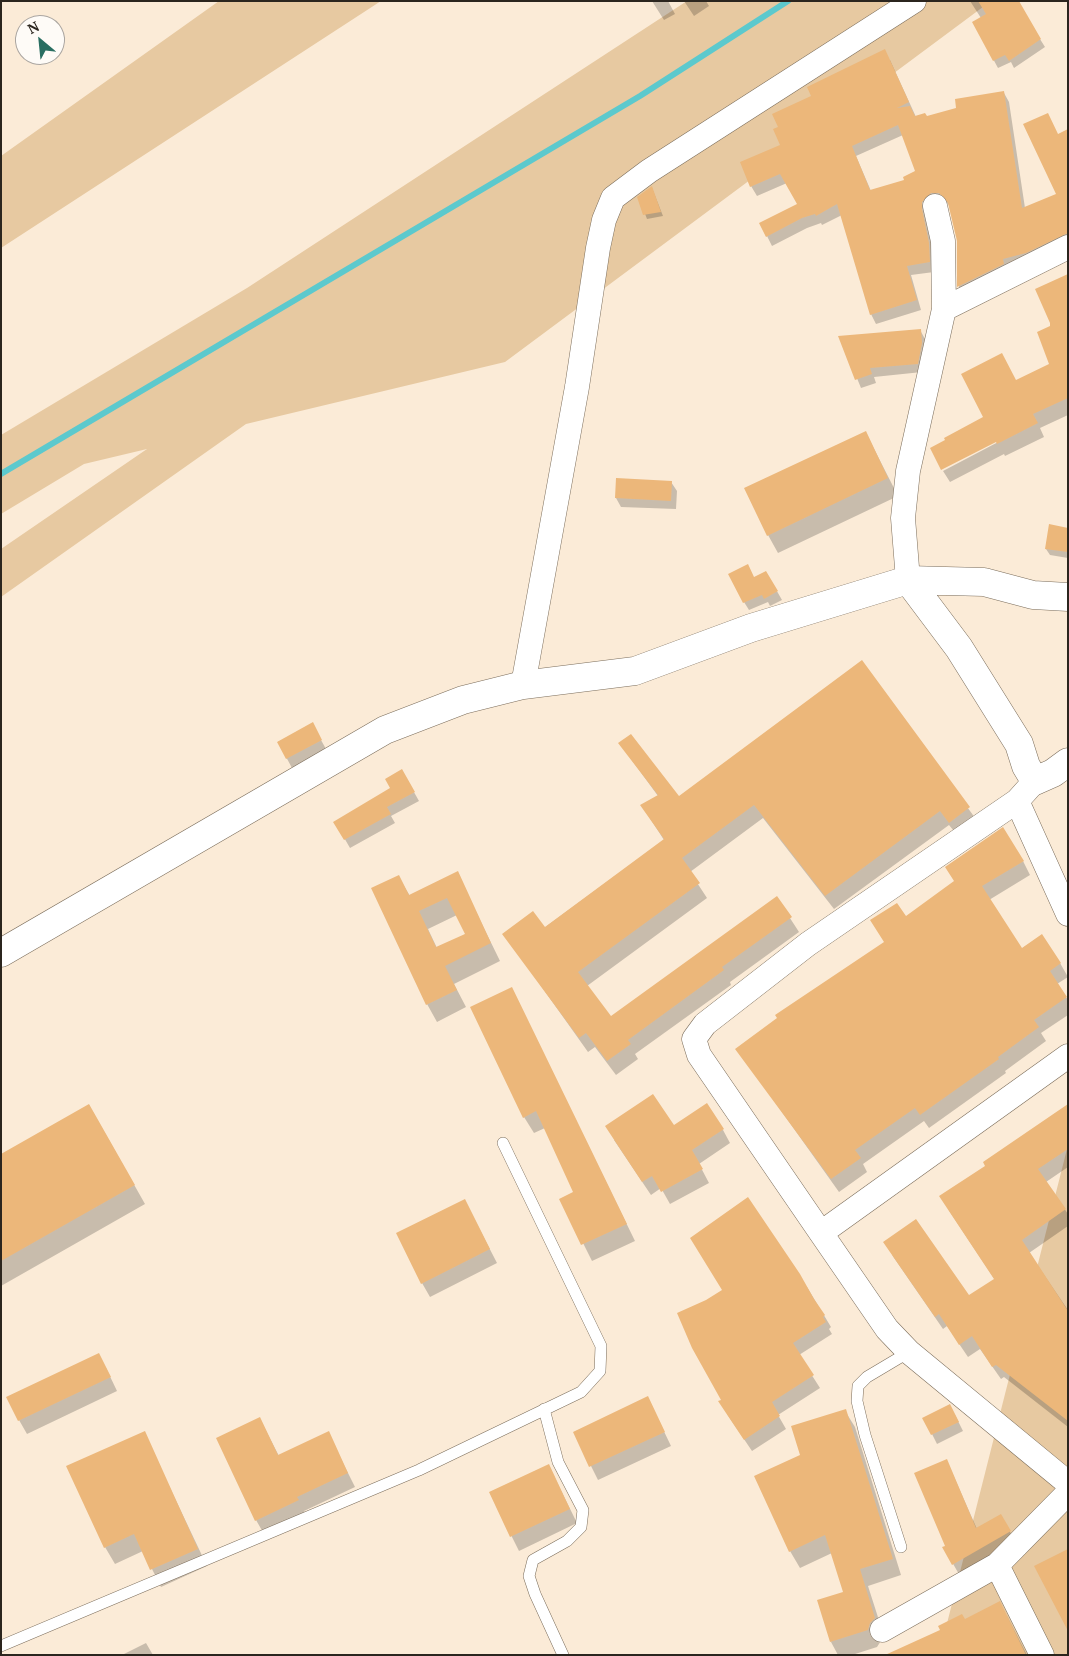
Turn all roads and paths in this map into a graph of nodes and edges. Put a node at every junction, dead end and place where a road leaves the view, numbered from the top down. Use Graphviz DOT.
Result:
graph roads {
  1 [pos="914,1"];
  2 [pos="935,206"];
  3 [pos="1068,247"];
  4 [pos="944,309"];
  5 [pos="908,580"];
  6 [pos="1068,598"];
  7 [pos="524,685"];
  8 [pos="1068,762"];
  9 [pos="1035,780"];
  10 [pos="1017,801"];
  11 [pos="1068,914"];
  12 [pos="1,953"];
  13 [pos="1068,1056"];
  14 [pos="503,1143"];
  15 [pos="821,1234"];
  16 [pos="909,1352"];
  17 [pos="544,1409"];
  18 [pos="1068,1483"];
  19 [pos="1068,1493"];
  20 [pos="901,1547"];
  21 [pos="997,1564"];
  22 [pos="882,1630"];
  23 [pos="1,1646"];
  24 [pos="563,1655"];
  25 [pos="1042,1655"];
  1 -- 7 [label="street"];
  2 -- 4 [label="street"];
  3 -- 4 [label="street"];
  4 -- 5 [label="street"];
  5 -- 6 [label="street"];
  5 -- 7 [label="street"];
  5 -- 9 [label="street"];
  7 -- 12 [label="street"];
  8 -- 9 [label="street"];
  9 -- 10 [label="street"];
  10 -- 11 [label="street"];
  10 -- 15 [label="street"];
  13 -- 15 [label="street"];
  14 -- 17 [label="lane"];
  15 -- 16 [label="street"];
  16 -- 18 [label="street"];
  16 -- 20 [label="lane"];
  17 -- 23 [label="lane"];
  17 -- 24 [label="lane"];
  19 -- 21 [label="street"];
  21 -- 22 [label="street"];
  21 -- 25 [label="street"];
}
